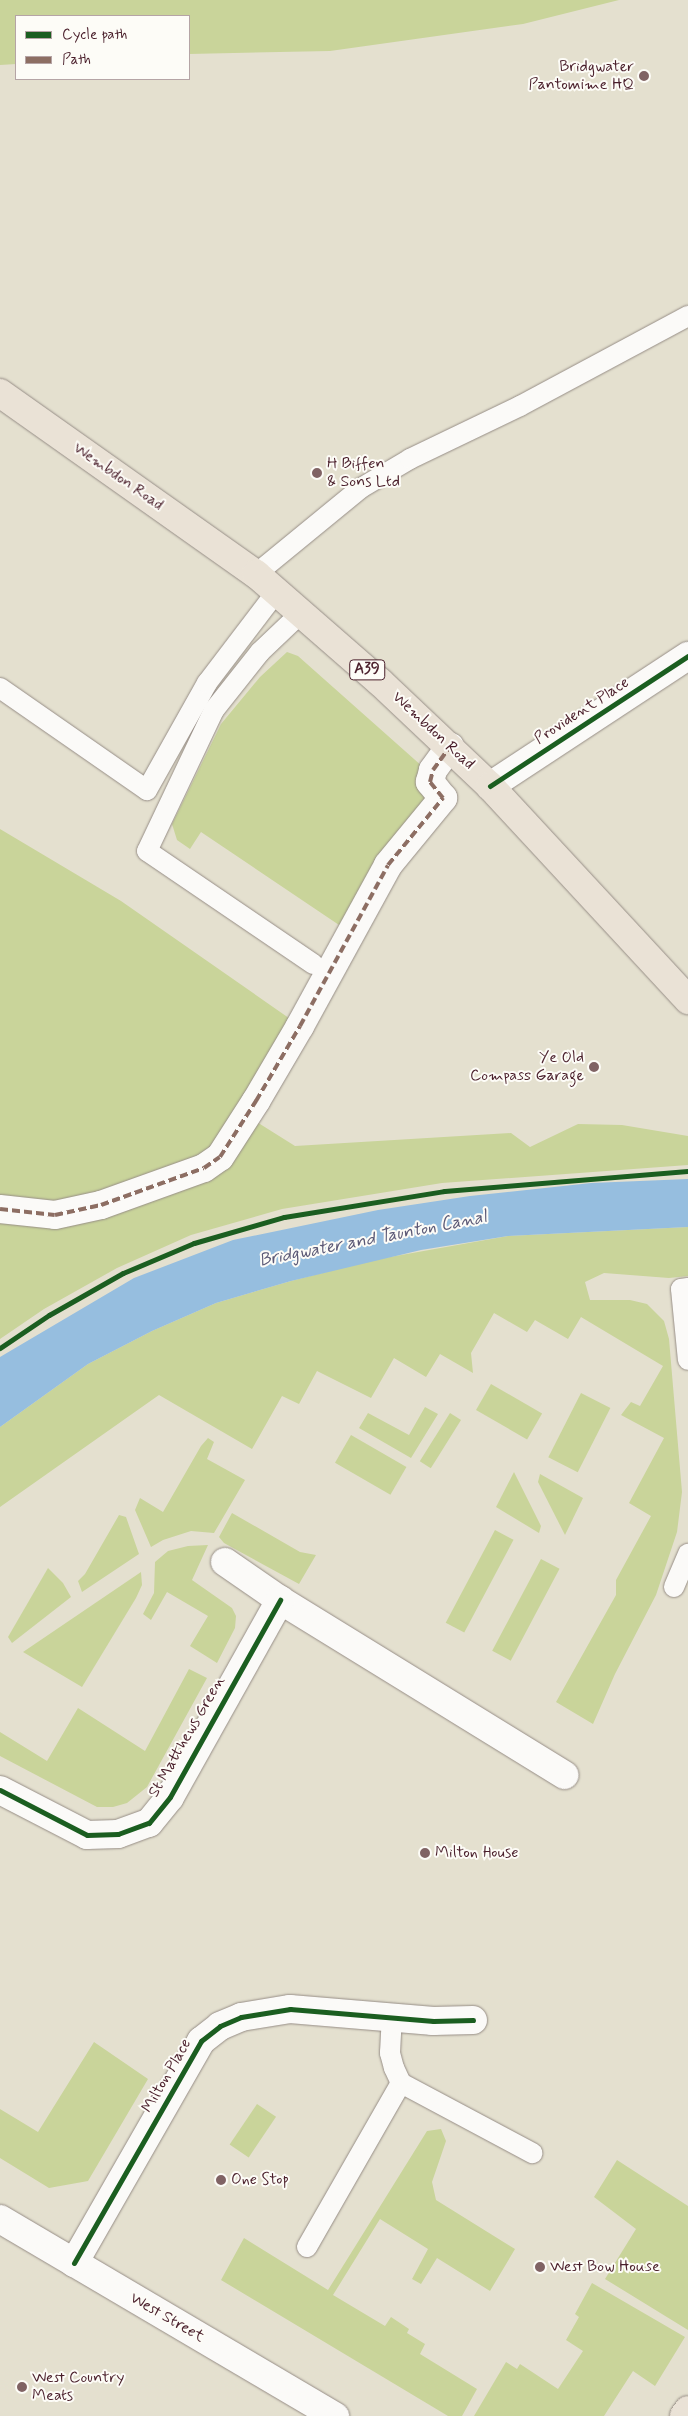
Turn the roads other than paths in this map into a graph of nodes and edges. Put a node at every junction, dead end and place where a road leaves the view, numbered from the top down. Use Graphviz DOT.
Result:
graph roads {
  1 [pos="688,316"];
  2 [pos="0,393"];
  3 [pos="267,583"];
  4 [pos="301,612"];
  5 [pos="688,656"];
  6 [pos="0,688"];
  7 [pos="450,747"];
  8 [pos="490,786"];
  9 [pos="313,964"];
  10 [pos="688,1000"];
  11 [pos="0,1209"];
  12 [pos="688,1288"];
  13 [pos="688,1360"];
  14 [pos="688,1554"];
  15 [pos="225,1562"];
  16 [pos="674,1587"];
  17 [pos="280,1600"];
  18 [pos="564,1774"];
  19 [pos="0,1790"];
  20 [pos="392,2017"];
  21 [pos="473,2020"];
  22 [pos="401,2083"];
  23 [pos="532,2153"];
  24 [pos="0,2219"];
  25 [pos="307,2246"];
  26 [pos="74,2263"];
  27 [pos="688,2410"];
  28 [pos="335,2416"];
  29 [pos="684,2416"];
  1 -- 3 [label="lane"];
  2 -- 3 [label="main road, Wembdon Road / A39"];
  3 -- 4 [label="main road, Wembdon Road / A39"];
  3 -- 6 [label="lane"];
  4 -- 7 [label="main road, Wembdon Road / A39"];
  4 -- 9 [label="lane"];
  5 -- 8 [label="street, Provident Place"];
  7 -- 8 [label="main road, Wembdon Road / A39"];
  7 -- 11 [label="street"];
  8 -- 10 [label="main road, Wembdon Road / A39"];
  12 -- 13 [label="lane"];
  14 -- 16 [label="lane"];
  15 -- 17 [label="street"];
  17 -- 18 [label="street"];
  17 -- 19 [label="street, St Matthews Green"];
  20 -- 21 [label="street, Milton Place"];
  20 -- 22 [label="lane"];
  20 -- 26 [label="street, Milton Place"];
  22 -- 23 [label="lane"];
  22 -- 25 [label="lane"];
  24 -- 26 [label="street, West Street"];
  26 -- 28 [label="street, West Street"];
  27 -- 29 [label="main road"];
}
